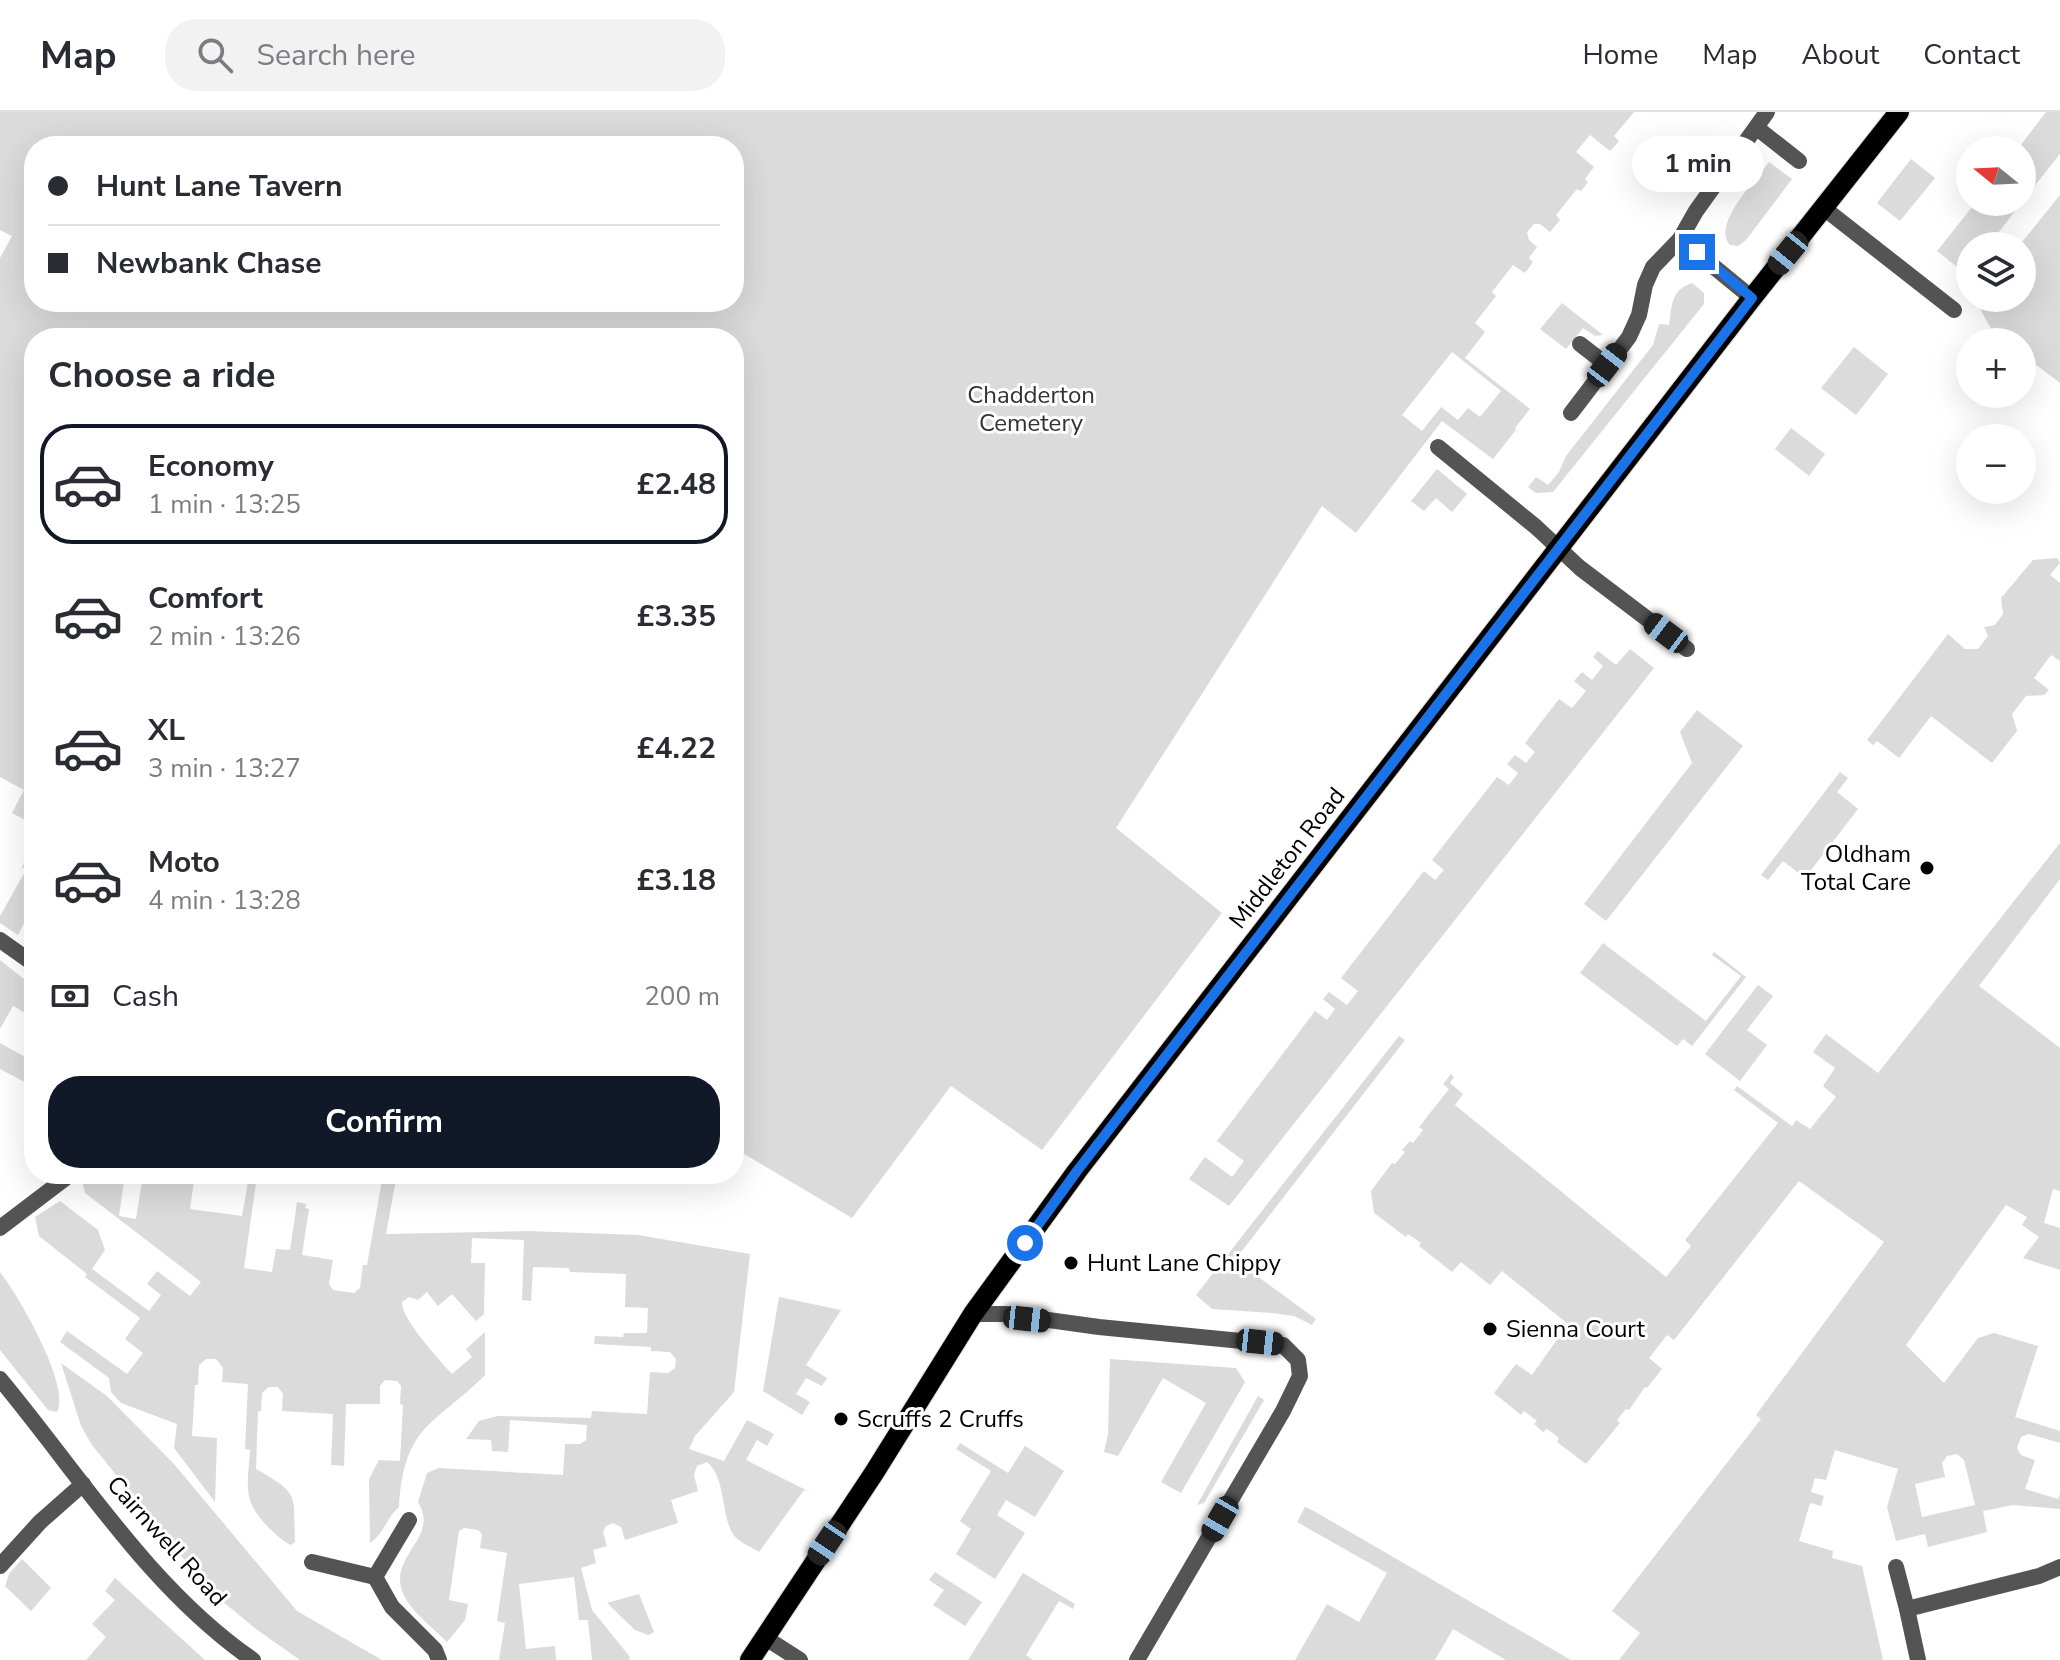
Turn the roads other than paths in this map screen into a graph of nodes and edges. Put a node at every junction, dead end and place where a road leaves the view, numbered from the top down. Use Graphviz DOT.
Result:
graph roads {
  1 [pos="1767,112"];
  2 [pos="1899,112"];
  3 [pos="1757,128"];
  4 [pos="1799,161"];
  5 [pos="1825,209"];
  6 [pos="1680,239"];
  7 [pos="1752,298"];
  8 [pos="1954,310"];
  9 [pos="1580,344"];
  10 [pos="1607,365"];
  11 [pos="1571,413"];
  12 [pos="1438,447"];
  13 [pos="1559,548"];
  14 [pos="1687,649"];
  15 [pos="0,940"];
  16 [pos="24,957"];
  17 [pos="58,1184"];
  18 [pos="0,1228"];
  19 [pos="973,1314"];
  20 [pos="0,1379"];
  21 [pos="83,1484"];
  22 [pos="409,1520"];
  23 [pos="312,1562"];
  24 [pos="0,1566"];
  25 [pos="1896,1567"];
  26 [pos="2060,1567"];
  27 [pos="375,1577"];
  28 [pos="1907,1609"];
  29 [pos="764,1637"];
  30 [pos="253,1660"];
  31 [pos="439,1660"];
  32 [pos="750,1660"];
  33 [pos="800,1660"];
  34 [pos="1137,1660"];
  35 [pos="1918,1660"];
  1 -- 3 [label="street"];
  2 -- 5 [label="main road, Middleton Road"];
  3 -- 4 [label="street"];
  3 -- 6 [label="street"];
  5 -- 7 [label="main road, Middleton Road"];
  5 -- 8 [label="street"];
  6 -- 7 [label="street"];
  6 -- 10 [label="street"];
  7 -- 13 [label="main road, Middleton Road"];
  9 -- 10 [label="street"];
  10 -- 11 [label="street"];
  12 -- 13 [label="street"];
  13 -- 14 [label="street"];
  13 -- 19 [label="main road, Middleton Road"];
  15 -- 16 [label="street"];
  17 -- 18 [label="street"];
  19 -- 29 [label="main road, Middleton Road"];
  19 -- 34 [label="street"];
  20 -- 21 [label="street, Cairnwell Road"];
  21 -- 24 [label="street, Cairnwell Road"];
  21 -- 30 [label="street, Cairnwell Road"];
  22 -- 27 [label="street"];
  23 -- 27 [label="street"];
  25 -- 28 [label="street"];
  26 -- 28 [label="street"];
  27 -- 31 [label="street"];
  28 -- 35 [label="street"];
  29 -- 32 [label="main road, Middleton Road"];
  29 -- 33 [label="street"];
}
